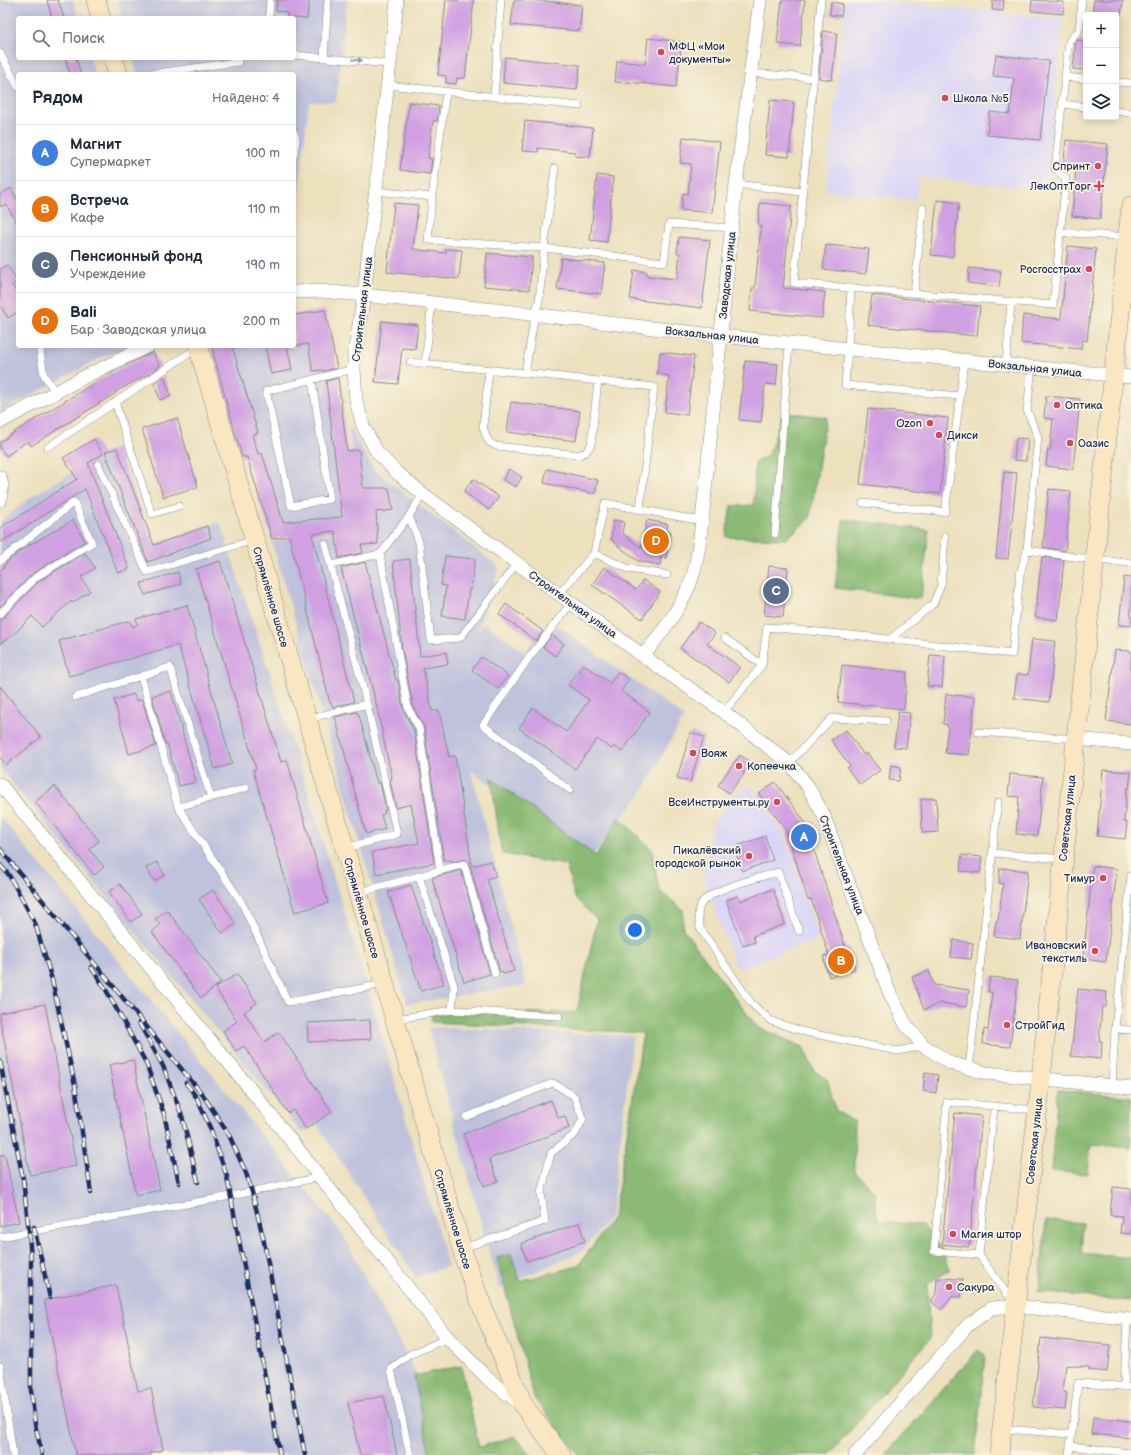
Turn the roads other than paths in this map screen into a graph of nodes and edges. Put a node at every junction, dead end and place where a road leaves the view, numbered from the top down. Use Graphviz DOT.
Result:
graph roads {
  1 [pos="96,0"];
  2 [pos="270,0"];
  3 [pos="328,0"];
  4 [pos="397,0"];
  5 [pos="501,0"];
  6 [pos="760,0"];
  7 [pos="821,0"];
  8 [pos="1082,0"];
  9 [pos="101,16"];
  10 [pos="269,16"];
  11 [pos="0,53"];
  12 [pos="296,55"];
  13 [pos="324,57"];
  14 [pos="114,60"];
  15 [pos="238,62"];
  16 [pos="390,64"];
  17 [pos="117,72"];
  18 [pos="164,72"];
  19 [pos="751,73"];
  20 [pos="1065,77"];
  21 [pos="812,78"];
  22 [pos="1083,79"];
  23 [pos="1119,82"];
  24 [pos="16,83"];
  25 [pos="1131,83"];
  26 [pos="388,85"];
  27 [pos="446,92"];
  28 [pos="494,97"];
  29 [pos="1062,104"];
  30 [pos="579,106"];
  31 [pos="1083,107"];
  32 [pos="1119,111"];
  33 [pos="1131,113"];
  34 [pos="555,168"];
  35 [pos="736,184"];
  36 [pos="376,191"];
  37 [pos="802,192"];
  38 [pos="432,197"];
  39 [pos="1131,206"];
  40 [pos="923,208"];
  41 [pos="732,228"];
  42 [pos="1060,232"];
  43 [pos="1128,237"];
  44 [pos="544,248"];
  45 [pos="1128,272"];
  46 [pos="851,288"];
  47 [pos="296,292"];
  48 [pos="914,294"];
  49 [pos="364,295"];
  50 [pos="432,302"];
  51 [pos="1011,302"];
  52 [pos="535,314"];
  53 [pos="721,336"];
  54 [pos="789,343"];
  55 [pos="40,348"];
  56 [pos="144,348"];
  57 [pos="195,348"];
  58 [pos="199,348"];
  59 [pos="848,349"];
  60 [pos="964,361"];
  61 [pos="410,362"];
  62 [pos="425,364"];
  63 [pos="1006,365"];
  64 [pos="1032,367"];
  65 [pos="354,369"];
  66 [pos="489,370"];
  67 [pos="525,373"];
  68 [pos="1122,376"];
  69 [pos="312,380"];
  70 [pos="598,380"];
  71 [pos="56,393"];
  72 [pos="960,396"];
  73 [pos="114,402"];
  74 [pos="0,422"];
  75 [pos="48,447"];
  76 [pos="98,464"];
  77 [pos="0,476"];
  78 [pos="423,494"];
  79 [pos="0,500"];
  80 [pos="862,503"];
  81 [pos="179,506"];
  82 [pos="640,509"];
  83 [pos="409,516"];
  84 [pos="702,521"];
  85 [pos="775,534"];
  86 [pos="945,536"];
  87 [pos="254,540"];
  88 [pos="326,544"];
  89 [pos="1027,550"];
  90 [pos="594,553"];
  91 [pos="380,554"];
  92 [pos="1094,560"];
  93 [pos="0,561"];
  94 [pos="517,563"];
  95 [pos="1131,563"];
  96 [pos="331,565"];
  97 [pos="667,575"];
  98 [pos="558,594"];
  99 [pos="571,603"];
  100 [pos="0,614"];
  101 [pos="724,638"];
  102 [pos="889,640"];
  103 [pos="643,656"];
  104 [pos="762,665"];
  105 [pos="141,676"];
  106 [pos="75,697"];
  107 [pos="367,704"];
  108 [pos="724,712"];
  109 [pos="307,719"];
  110 [pos="886,721"];
  111 [pos="978,732"];
  112 [pos="1076,739"];
  113 [pos="1131,744"];
  114 [pos="789,763"];
  115 [pos="0,784"];
  116 [pos="246,788"];
  117 [pos="570,790"];
  118 [pos="212,798"];
  119 [pos="998,802"];
  120 [pos="178,807"];
  121 [pos="344,849"];
  122 [pos="993,853"];
  123 [pos="1063,859"];
  124 [pos="440,870"];
  125 [pos="419,876"];
  126 [pos="1131,876"];
  127 [pos="357,893"];
  128 [pos="799,931"];
  129 [pos="495,974"];
  130 [pos="384,984"];
  131 [pos="452,1010"];
  132 [pos="560,1016"];
  133 [pos="394,1020"];
  134 [pos="1115,1029"];
  135 [pos="1131,1030"];
  136 [pos="924,1046"];
  137 [pos="969,1068"];
  138 [pos="1040,1079"];
  139 [pos="1112,1086"];
  140 [pos="1131,1088"];
  141 [pos="994,1106"];
  142 [pos="1037,1110"];
  143 [pos="466,1117"];
  144 [pos="320,1177"];
  145 [pos="0,1237"];
  146 [pos="462,1249"];
  147 [pos="979,1255"];
  148 [pos="1015,1306"];
  149 [pos="1129,1318"];
  150 [pos="448,1338"];
  151 [pos="0,1366"];
  152 [pos="1127,1387"];
  153 [pos="524,1406"];
  154 [pos="1002,1429"];
  155 [pos="1071,1434"];
  156 [pos="1070,1446"];
  157 [pos="1131,1453"];
  158 [pos="13,1455"];
  159 [pos="410,1455"];
  160 [pos="561,1455"];
  161 [pos="855,1455"];
  162 [pos="999,1455"];
  163 [pos="1069,1455"];
  1 -- 9 [label="street"];
  2 -- 10 [label="lane"];
  3 -- 13 [label="lane"];
  4 -- 16 [label="street, Строительная улица"];
  5 -- 28 [label="lane"];
  6 -- 19 [label="street, Заводская улица"];
  7 -- 21 [label="lane"];
  8 -- 20 [label="lane"];
  11 -- 24 [label="lane"];
  12 -- 13 [label="lane"];
  13 -- 16 [label="lane, one-way"];
  14 -- 17 [label="street"];
  15 -- 18 [label="lane"];
  16 -- 26 [label="street, Строительная улица"];
  19 -- 21 [label="lane"];
  19 -- 35 [label="street, Заводская улица"];
  20 -- 22 [label="lane"];
  20 -- 29 [label="lane"];
  21 -- 37 [label="lane"];
  23 -- 25 [label="lane"];
  26 -- 27 [label="lane"];
  26 -- 36 [label="street, Строительная улица"];
  27 -- 28 [label="lane"];
  27 -- 38 [label="lane"];
  28 -- 30 [label="lane"];
  29 -- 31 [label="lane"];
  29 -- 42 [label="lane"];
  32 -- 33 [label="lane"];
  34 -- 44 [label="lane"];
  35 -- 37 [label="lane"];
  35 -- 41 [label="street, Заводская улица"];
  36 -- 38 [label="lane"];
  36 -- 49 [label="street, Строительная улица"];
  37 -- 46 [label="lane"];
  38 -- 44 [label="lane"];
  39 -- 43 [label="street, Советская улица"];
  40 -- 48 [label="lane"];
  41 -- 44 [label="lane"];
  41 -- 53 [label="street, Заводская улица"];
  42 -- 43 [label="lane"];
  42 -- 51 [label="lane"];
  43 -- 45 [label="street, Советская улица"];
  44 -- 52 [label="lane"];
  45 -- 68 [label="street, Советская улица"];
  46 -- 48 [label="lane"];
  46 -- 59 [label="lane"];
  47 -- 49 [label="street, Вокзальная улица"];
  48 -- 51 [label="lane"];
  49 -- 50 [label="street, Вокзальная улица"];
  49 -- 65 [label="street, Строительная улица"];
  50 -- 52 [label="street, Вокзальная улица"];
  50 -- 62 [label="lane"];
  51 -- 63 [label="lane"];
  52 -- 53 [label="street, Вокзальная улица"];
  52 -- 67 [label="lane"];
  53 -- 54 [label="street, Вокзальная улица"];
  53 -- 84 [label="street, Заводская улица"];
  54 -- 59 [label="street, Вокзальная улица"];
  54 -- 85 [label="lane"];
  55 -- 71 [label="lane"];
  56 -- 71 [label="street"];
  57 -- 73 [label="lane"];
  58 -- 87 [label="street, Спрямлённое шоссе"];
  59 -- 60 [label="street, Вокзальная улица"];
  59 -- 72 [label="lane"];
  60 -- 63 [label="street, Вокзальная улица"];
  60 -- 72 [label="lane"];
  61 -- 62 [label="lane"];
  62 -- 66 [label="lane"];
  63 -- 64 [label="street, Вокзальная улица"];
  64 -- 68 [label="street, Вокзальная улица"];
  64 -- 89 [label="lane"];
  65 -- 69 [label="lane"];
  65 -- 78 [label="street, Строительная улица"];
  66 -- 67 [label="lane"];
  66 -- 70 [label="lane"];
  67 -- 70 [label="lane"];
  68 -- 92 [label="street, Советская улица"];
  69 -- 69 [label="lane"];
  70 -- 82 [label="lane"];
  71 -- 74 [label="street"];
  72 -- 80 [label="lane"];
  73 -- 75 [label="lane"];
  73 -- 81 [label="lane"];
  76 -- 87 [label="lane"];
  77 -- 79 [label="street"];
  78 -- 83 [label="lane"];
  78 -- 94 [label="street, Строительная улица"];
  82 -- 84 [label="lane"];
  82 -- 90 [label="lane"];
  83 -- 91 [label="lane"];
  83 -- 94 [label="lane"];
  84 -- 103 [label="street, Заводская улица"];
  86 -- 102 [label="lane"];
  87 -- 109 [label="street, Спрямлённое шоссе"];
  88 -- 96 [label="lane"];
  89 -- 92 [label="lane"];
  89 -- 102 [label="lane"];
  90 -- 97 [label="lane"];
  90 -- 98 [label="lane"];
  91 -- 96 [label="lane"];
  91 -- 124 [label="lane"];
  92 -- 95 [label="lane"];
  92 -- 112 [label="street, Советская улица"];
  93 -- 100 [label="lane"];
  94 -- 98 [label="street, Строительная улица"];
  96 -- 107 [label="lane"];
  98 -- 99 [label="street, Строительная улица"];
  99 -- 103 [label="street, Строительная улица"];
  99 -- 117 [label="lane"];
  101 -- 104 [label="lane"];
  102 -- 104 [label="lane"];
  103 -- 108 [label="street, Строительная улица"];
  104 -- 108 [label="lane"];
  105 -- 106 [label="lane"];
  105 -- 118 [label="lane"];
  105 -- 120 [label="lane"];
  107 -- 109 [label="lane"];
  107 -- 121 [label="lane"];
  108 -- 114 [label="street, Строительная улица"];
  109 -- 121 [label="street, Спрямлённое шоссе"];
  110 -- 114 [label="lane"];
  111 -- 112 [label="lane"];
  112 -- 113 [label="street"];
  112 -- 123 [label="street, Советская улица"];
  114 -- 136 [label="street, Строительная улица"];
  115 -- 144 [label="street"];
  116 -- 118 [label="lane"];
  118 -- 120 [label="lane"];
  119 -- 122 [label="lane"];
  120 -- 130 [label="lane"];
  121 -- 127 [label="street, Спрямлённое шоссе"];
  122 -- 123 [label="lane"];
  122 -- 137 [label="lane"];
  123 -- 138 [label="street, Советская улица"];
  124 -- 125 [label="lane"];
  124 -- 129 [label="lane"];
  125 -- 127 [label="lane"];
  125 -- 131 [label="lane"];
  126 -- 134 [label="lane"];
  127 -- 130 [label="street, Спрямлённое шоссе"];
  128 -- 136 [label="lane"];
  130 -- 133 [label="street, Спрямлённое шоссе"];
  131 -- 132 [label="lane"];
  131 -- 133 [label="lane"];
  133 -- 146 [label="street, Спрямлённое шоссе"];
  134 -- 135 [label="lane"];
  134 -- 139 [label="lane"];
  136 -- 137 [label="street, Строительная улица"];
  137 -- 138 [label="street, Строительная улица"];
  138 -- 139 [label="street, Строительная улица"];
  138 -- 142 [label="street, Советская улица"];
  139 -- 140 [label="street, Строительная улица"];
  141 -- 142 [label="lane"];
  141 -- 147 [label="lane"];
  141 -- 147 [label="lane"];
  142 -- 148 [label="street, Советская улица"];
  143 -- 146 [label="lane"];
  144 -- 145 [label="lane"];
  144 -- 150 [label="street"];
  146 -- 153 [label="street, Спрямлённое шоссе"];
  147 -- 148 [label="lane"];
  148 -- 149 [label="street"];
  148 -- 154 [label="street, Советская улица"];
  148 -- 161 [label="street"];
  149 -- 152 [label="lane"];
  150 -- 153 [label="street"];
  150 -- 159 [label="lane"];
  151 -- 158 [label="lane"];
  152 -- 155 [label="lane"];
  153 -- 160 [label="street, Спрямлённое шоссе"];
  154 -- 155 [label="lane"];
  154 -- 162 [label="street, Советская улица"];
  155 -- 156 [label="lane"];
  156 -- 157 [label="lane"];
  156 -- 163 [label="lane"];
}
